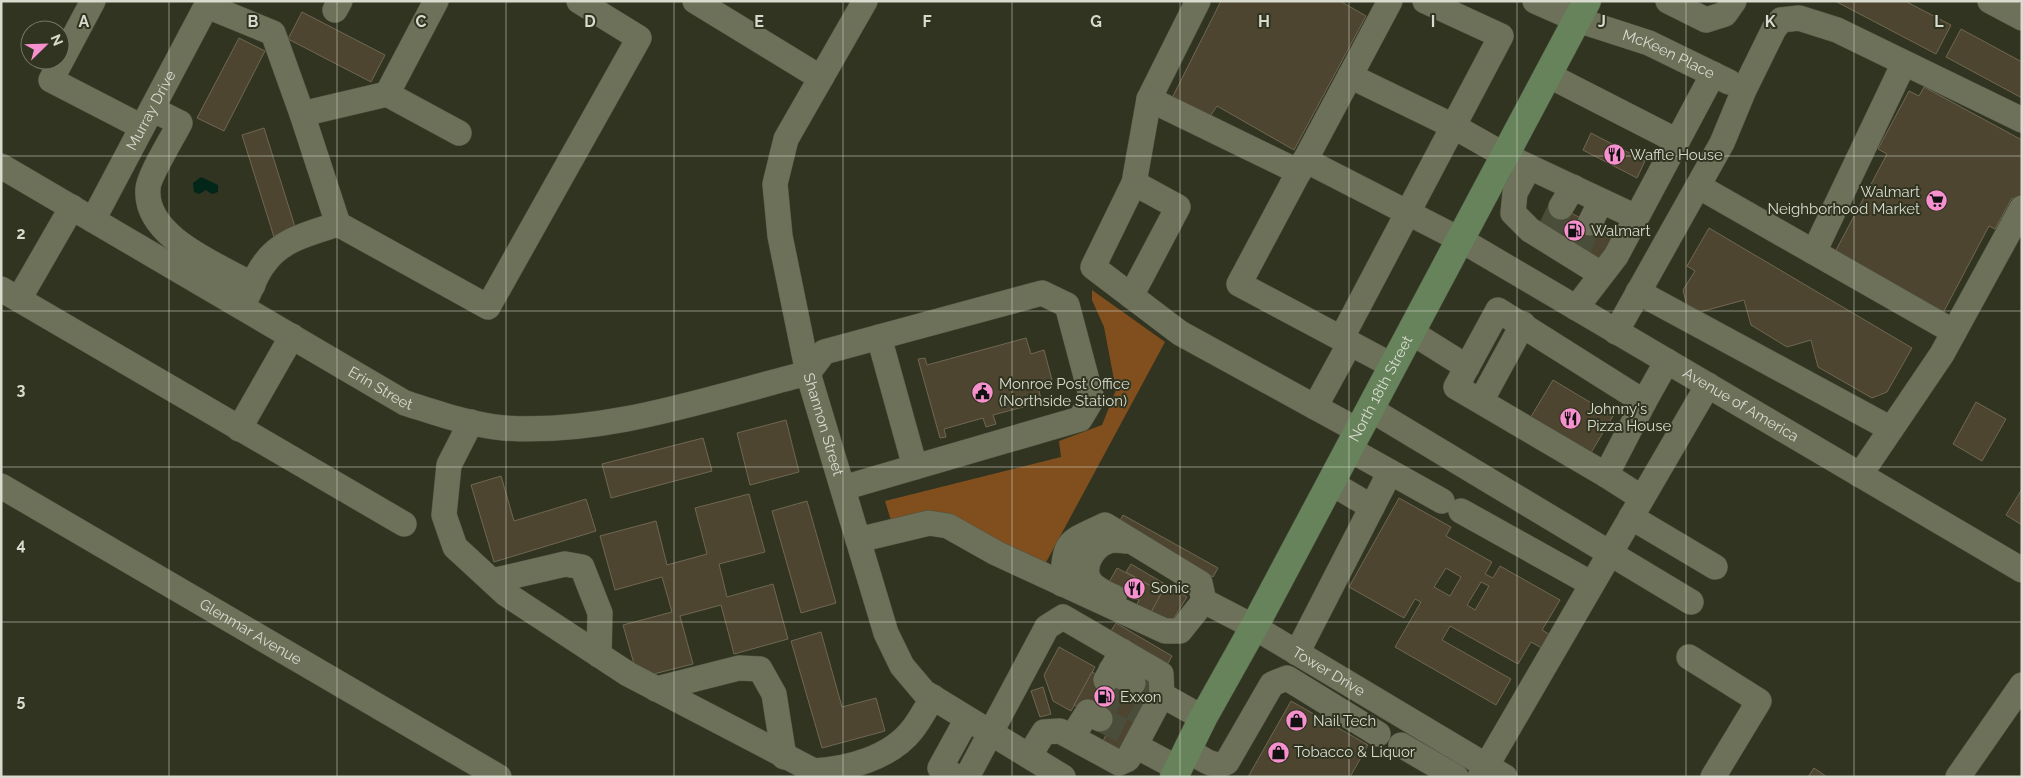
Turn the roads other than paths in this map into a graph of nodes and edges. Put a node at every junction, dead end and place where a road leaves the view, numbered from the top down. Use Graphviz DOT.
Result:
graph roads {
  1 [pos="94,1"];
  2 [pos="436,1"];
  3 [pos="579,1"];
  4 [pos="695,1"];
  5 [pos="865,1"];
  6 [pos="1198,1"];
  7 [pos="1390,1"];
  8 [pos="1424,1"];
  9 [pos="1535,1"];
  10 [pos="1668,1"];
  11 [pos="1734,1"];
  12 [pos="1990,1"];
  13 [pos="208,3"];
  14 [pos="1582,11"];
  15 [pos="2022,18"];
  16 [pos="1904,63"];
  17 [pos="1713,74"];
  18 [pos="1548,75"];
  19 [pos="1350,76"];
  20 [pos="821,78"];
  21 [pos="1744,90"];
  22 [pos="387,94"];
  23 [pos="1149,99"];
  24 [pos="302,114"];
  25 [pos="147,118"];
  26 [pos="2022,120"];
  27 [pos="1453,126"];
  28 [pos="458,134"];
  29 [pos="1677,142"];
  30 [pos="1517,161"];
  31 [pos="1,166"];
  32 [pos="1302,166"];
  33 [pos="1134,183"];
  34 [pos="1698,186"];
  35 [pos="1601,201"];
  36 [pos="2022,208"];
  37 [pos="1408,212"];
  38 [pos="82,214"];
  39 [pos="1636,217"];
  40 [pos="1590,223"];
  41 [pos="338,224"];
  42 [pos="1461,240"];
  43 [pos="1814,252"];
  44 [pos="1601,274"];
  45 [pos="253,285"];
  46 [pos="1638,292"];
  47 [pos="10,294"];
  48 [pos="1131,296"];
  49 [pos="242,307"];
  50 [pos="1576,308"];
  51 [pos="1523,324"];
  52 [pos="1411,332"];
  53 [pos="1616,332"];
  54 [pos="1954,332"];
  55 [pos="292,336"];
  56 [pos="879,337"];
  57 [pos="1345,341"];
  58 [pos="1666,361"];
  59 [pos="1394,366"];
  60 [pos="1467,367"];
  61 [pos="808,373"];
  62 [pos="1708,385"];
  63 [pos="1481,402"];
  64 [pos="1644,402"];
  65 [pos="1315,407"];
  66 [pos="471,422"];
  67 [pos="239,429"];
  68 [pos="1891,429"];
  69 [pos="1359,430"];
  70 [pos="914,467"];
  71 [pos="1390,472"];
  72 [pos="1606,475"];
  73 [pos="1860,475"];
  74 [pos="1331,483"];
  75 [pos="1,486"];
  76 [pos="843,488"];
  77 [pos="1372,507"];
  78 [pos="1636,507"];
  79 [pos="404,524"];
  80 [pos="858,540"];
  81 [pos="1128,541"];
  82 [pos="1609,554"];
  83 [pos="1715,567"];
  84 [pos="2022,570"];
  85 [pos="492,581"];
  86 [pos="1062,584"];
  87 [pos="1592,584"];
  88 [pos="1204,601"];
  89 [pos="1691,602"];
  90 [pos="1254,628"];
  91 [pos="1175,631"];
  92 [pos="1299,654"];
  93 [pos="600,655"];
  94 [pos="1690,657"];
  95 [pos="1287,678"];
  96 [pos="2022,685"];
  97 [pos="656,689"];
  98 [pos="932,697"];
  99 [pos="1145,713"];
  100 [pos="1203,718"];
  101 [pos="967,719"];
  102 [pos="1100,719"];
  103 [pos="991,733"];
  104 [pos="1378,734"];
  105 [pos="1078,741"];
  106 [pos="1401,745"];
  107 [pos="1029,756"];
  108 [pos="784,757"];
  109 [pos="1180,765"];
  110 [pos="1490,773"];
  111 [pos="499,777"];
  112 [pos="957,777"];
  113 [pos="967,777"];
  114 [pos="1064,777"];
  115 [pos="1456,777"];
  116 [pos="1713,777"];
  117 [pos="1958,777"];
  1 -- 25 [label="street"];
  2 -- 22 [label="street"];
  3 -- 41 [label="street"];
  4 -- 20 [label="street"];
  5 -- 20 [label="street, Shannon Street"];
  6 -- 23 [label="street"];
  7 -- 19 [label="street"];
  8 -- 27 [label="street"];
  9 -- 14 [label="street, McKeen Place"];
  10 -- 11 [label="street"];
  12 -- 15 [label="street"];
  13 -- 24 [label="street"];
  13 -- 25 [label="street, Murray Drive"];
  14 -- 17 [label="street, McKeen Place"];
  14 -- 18 [label="main road, North 18th Street"];
  16 -- 21 [label="street"];
  16 -- 26 [label="street"];
  16 -- 43 [label="street"];
  17 -- 21 [label="street, McKeen Place"];
  17 -- 29 [label="street"];
  18 -- 29 [label="street"];
  18 -- 30 [label="main road, North 18th Street"];
  19 -- 27 [label="street"];
  19 -- 32 [label="street"];
  20 -- 61 [label="street, Shannon Street"];
  21 -- 34 [label="street"];
  22 -- 24 [label="street"];
  22 -- 28 [label="street"];
  23 -- 32 [label="street, Avenue of America"];
  23 -- 33 [label="street"];
  24 -- 41 [label="street"];
  25 -- 38 [label="street, Murray Drive"];
  25 -- 45 [label="street"];
  27 -- 30 [label="street"];
  27 -- 37 [label="street"];
  29 -- 39 [label="street"];
  30 -- 35 [label="street"];
  30 -- 42 [label="main road, North 18th Street"];
  30 -- 44 [label="street"];
  31 -- 38 [label="street, Erin Street"];
  32 -- 37 [label="street, Avenue of America"];
  32 -- 57 [label="street"];
  33 -- 48 [label="street"];
  33 -- 48 [label="street"];
  34 -- 43 [label="street"];
  34 -- 46 [label="street"];
  35 -- 39 [label="street"];
  35 -- 40 [label="street"];
  36 -- 54 [label="street"];
  37 -- 42 [label="street, Avenue of America"];
  37 -- 57 [label="street"];
  38 -- 47 [label="street, Murray Drive"];
  38 -- 49 [label="street, Erin Street"];
  39 -- 44 [label="street"];
  41 -- 45 [label="street"];
  42 -- 50 [label="street, Avenue of America"];
  42 -- 52 [label="main road, North 18th Street"];
  43 -- 54 [label="street"];
  44 -- 50 [label="street"];
  45 -- 49 [label="street"];
  46 -- 53 [label="street"];
  46 -- 68 [label="street"];
  47 -- 67 [label="street"];
  48 -- 65 [label="street"];
  49 -- 55 [label="street, Erin Street"];
  50 -- 53 [label="street, Avenue of America"];
  51 -- 60 [label="street"];
  51 -- 63 [label="street"];
  51 -- 64 [label="street"];
  52 -- 59 [label="main road, North 18th Street"];
  52 -- 60 [label="street"];
  53 -- 58 [label="street, Avenue of America"];
  54 -- 68 [label="street"];
  55 -- 66 [label="street, Erin Street"];
  55 -- 67 [label="street"];
  56 -- 61 [label="street"];
  56 -- 70 [label="street"];
  56 -- 70 [label="street"];
  57 -- 59 [label="street"];
  57 -- 65 [label="street"];
  58 -- 62 [label="street, Avenue of America"];
  58 -- 64 [label="street"];
  59 -- 69 [label="main road, North 18th Street"];
  60 -- 63 [label="street"];
  61 -- 66 [label="street, Erin Street"];
  61 -- 76 [label="street, Shannon Street"];
  62 -- 73 [label="street, Avenue of America"];
  62 -- 78 [label="street"];
  63 -- 72 [label="street"];
  64 -- 72 [label="street"];
  65 -- 69 [label="street"];
  66 -- 85 [label="street"];
  67 -- 79 [label="street"];
  68 -- 73 [label="street"];
  69 -- 71 [label="street"];
  69 -- 74 [label="main road, North 18th Street"];
  69 -- 82 [label="street"];
  70 -- 76 [label="street"];
  71 -- 77 [label="street"];
  71 -- 87 [label="street"];
  72 -- 78 [label="street"];
  73 -- 84 [label="street, Avenue of America"];
  74 -- 77 [label="street"];
  74 -- 90 [label="main road, North 18th Street"];
  75 -- 111 [label="street, Glenmar Avenue"];
  76 -- 80 [label="street, Shannon Street"];
  77 -- 92 [label="street"];
  78 -- 82 [label="street"];
  78 -- 83 [label="street"];
  80 -- 86 [label="street"];
  80 -- 98 [label="street, Shannon Street"];
  81 -- 86 [label="street"];
  81 -- 88 [label="street"];
  81 -- 91 [label="street"];
  82 -- 87 [label="street"];
  82 -- 89 [label="street"];
  85 -- 93 [label="street"];
  85 -- 93 [label="street"];
  86 -- 91 [label="street"];
  87 -- 110 [label="street"];
  88 -- 90 [label="street, Tower Drive"];
  88 -- 91 [label="street"];
  90 -- 92 [label="street, Tower Drive"];
  90 -- 100 [label="main road, North 18th Street"];
  92 -- 95 [label="street"];
  92 -- 110 [label="street, Tower Drive"];
  93 -- 97 [label="street"];
  94 -- 116 [label="street"];
  95 -- 104 [label="street"];
  95 -- 109 [label="street"];
  96 -- 117 [label="street"];
  97 -- 108 [label="street"];
  97 -- 108 [label="street"];
  98 -- 101 [label="street, Shannon Street"];
  98 -- 108 [label="street"];
  99 -- 100 [label="street"];
  99 -- 103 [label="street"];
  99 -- 105 [label="street"];
  99 -- 109 [label="street"];
  100 -- 109 [label="main road, North 18th Street"];
  101 -- 103 [label="street, Shannon Street"];
  101 -- 112 [label="street"];
  102 -- 105 [label="street"];
  103 -- 107 [label="street, Shannon Street"];
  103 -- 113 [label="street"];
  105 -- 107 [label="street"];
  105 -- 114 [label="street"];
  106 -- 115 [label="street"];
  107 -- 114 [label="street, Shannon Street"];
}
